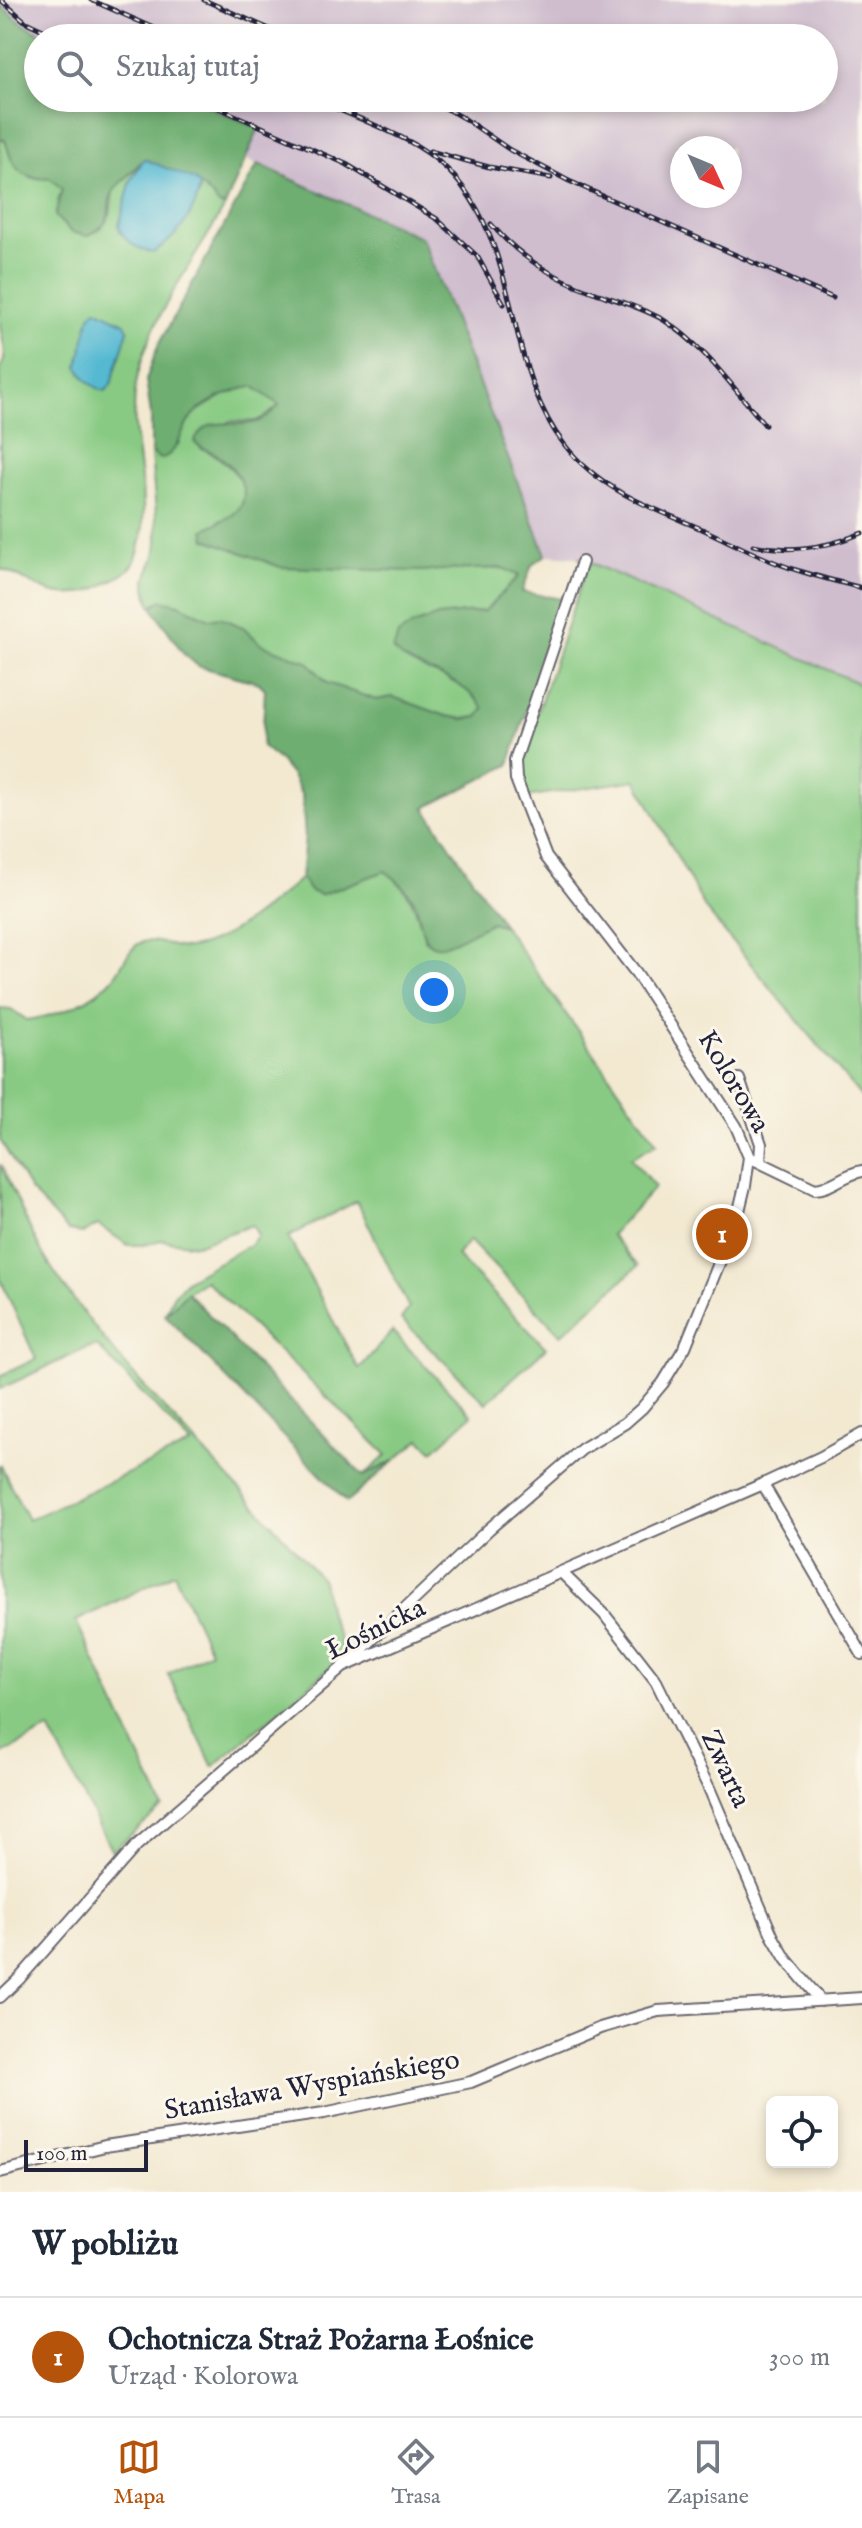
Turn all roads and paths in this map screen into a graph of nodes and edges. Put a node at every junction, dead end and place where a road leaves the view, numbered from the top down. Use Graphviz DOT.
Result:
graph roads {
  1 [pos="582,562"];
  2 [pos="739,1079"];
  3 [pos="749,1157"];
  4 [pos="760,1161"];
  5 [pos="862,1171"];
  6 [pos="862,1434"];
  7 [pos="763,1484"];
  8 [pos="562,1573"];
  9 [pos="862,1654"];
  10 [pos="343,1667"];
  11 [pos="0,1997"];
  12 [pos="862,1998"];
  13 [pos="821,2001"];
  14 [pos="0,2172"];
  1 -- 3 [label="street, Kolorowa"];
  2 -- 4 [label="street"];
  3 -- 4 [label="street"];
  3 -- 10 [label="street, Kolorowa"];
  4 -- 5 [label="street"];
  6 -- 7 [label="street, Łośnicka"];
  7 -- 8 [label="street, Łośnicka"];
  7 -- 9 [label="street"];
  8 -- 10 [label="street, Łośnicka"];
  8 -- 13 [label="street, Zwarta"];
  10 -- 11 [label="street, Łośnicka"];
  12 -- 13 [label="street, Stanisława Wyspiańskiego"];
  13 -- 14 [label="street, Stanisława Wyspiańskiego"];
}
